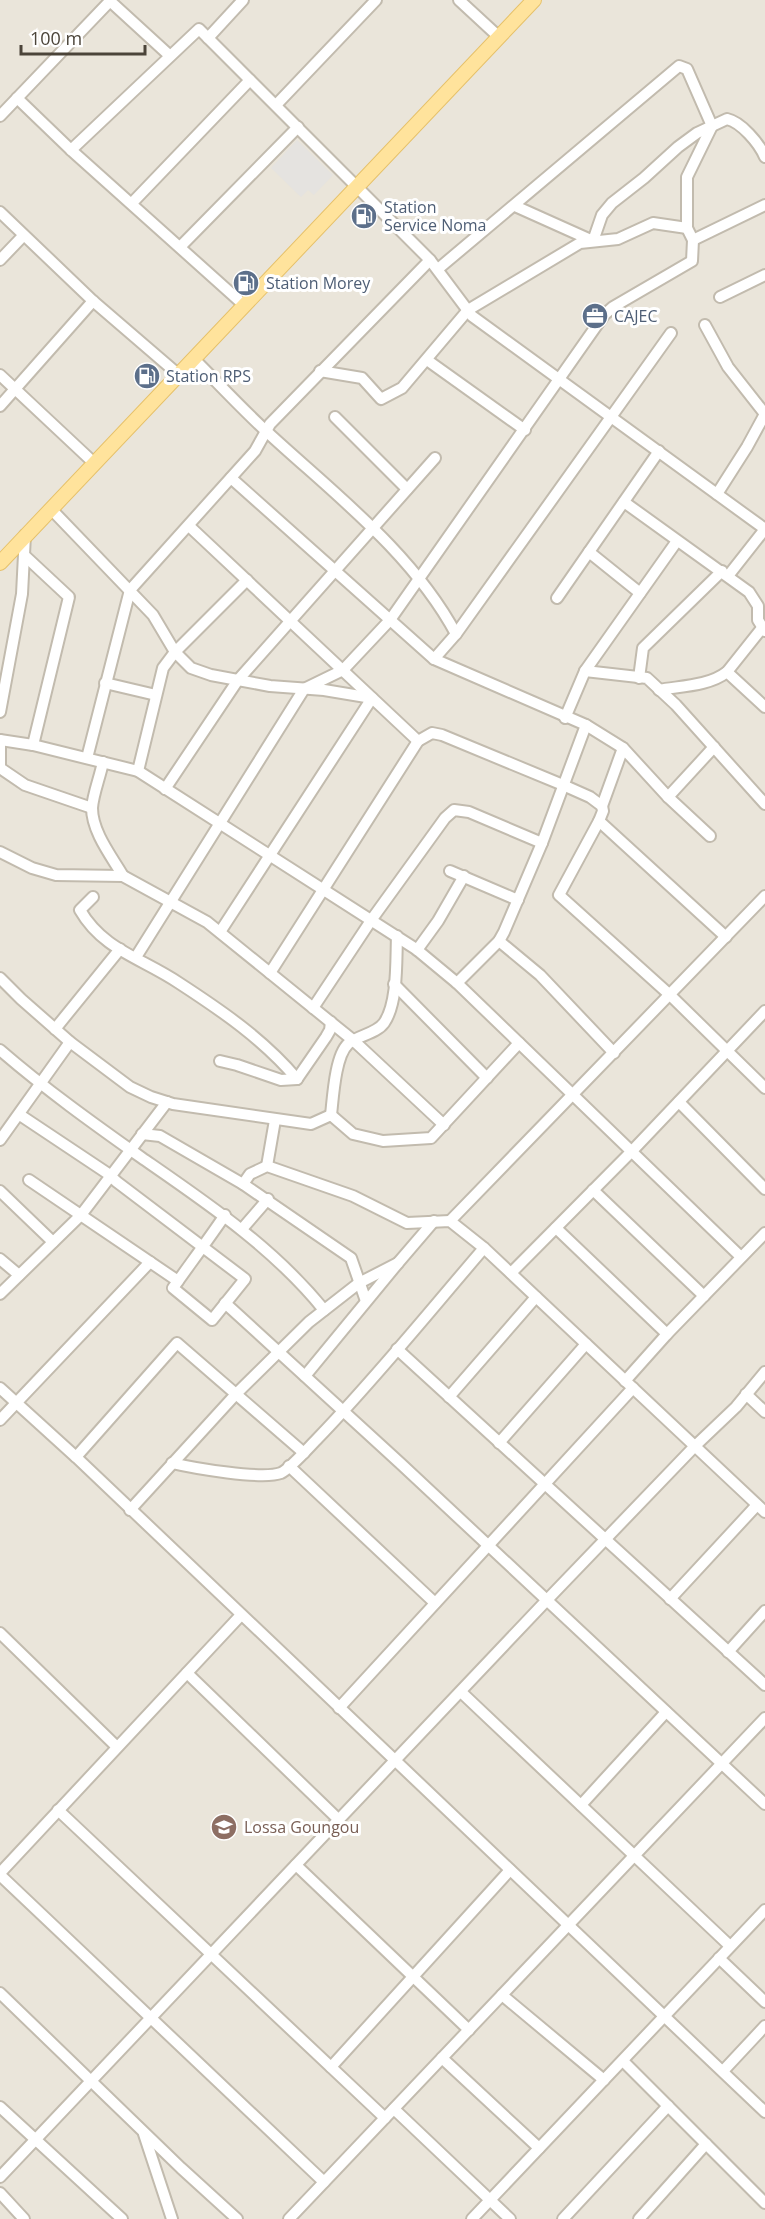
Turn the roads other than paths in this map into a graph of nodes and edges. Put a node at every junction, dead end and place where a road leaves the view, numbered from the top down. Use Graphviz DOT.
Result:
graph roads {
  1 [pos="243,0"];
  2 [pos="376,0"];
  3 [pos="459,0"];
  4 [pos="534,0"];
  5 [pos="110,1"];
  6 [pos="498,37"];
  7 [pos="208,38"];
  8 [pos="169,55"];
  9 [pos="250,80"];
  10 [pos="17,98"];
  11 [pos="276,105"];
  12 [pos="0,116"];
  13 [pos="712,126"];
  14 [pos="298,127"];
  15 [pos="70,150"];
  16 [pos="763,150"];
  17 [pos="358,186"];
  18 [pos="132,203"];
  19 [pos="765,205"];
  20 [pos="515,206"];
  21 [pos="0,212"];
  22 [pos="687,228"];
  23 [pos="23,236"];
  24 [pos="693,240"];
  25 [pos="593,241"];
  26 [pos="180,247"];
  27 [pos="0,260"];
  28 [pos="430,260"];
  29 [pos="438,269"];
  30 [pos="765,275"];
  31 [pos="720,297"];
  32 [pos="93,301"];
  33 [pos="244,305"];
  34 [pos="468,310"];
  35 [pos="705,325"];
  36 [pos="671,333"];
  37 [pos="194,359"];
  38 [pos="428,360"];
  39 [pos="320,371"];
  40 [pos="0,375"];
  41 [pos="178,375"];
  42 [pos="560,380"];
  43 [pos="15,389"];
  44 [pos="0,406"];
  45 [pos="765,414"];
  46 [pos="611,416"];
  47 [pos="335,417"];
  48 [pos="525,430"];
  49 [pos="266,431"];
  50 [pos="659,451"];
  51 [pos="435,458"];
  52 [pos="94,464"];
  53 [pos="231,478"];
  54 [pos="407,489"];
  55 [pos="717,494"];
  56 [pos="624,502"];
  57 [pos="51,508"];
  58 [pos="189,526"];
  59 [pos="372,528"];
  60 [pos="765,529"];
  61 [pos="25,535"];
  62 [pos="677,541"];
  63 [pos="589,552"];
  64 [pos="25,556"];
  65 [pos="2,558"];
  66 [pos="335,571"];
  67 [pos="725,574"];
  68 [pos="419,579"];
  69 [pos="247,580"];
  70 [pos="130,590"];
  71 [pos="640,593"];
  72 [pos="557,598"];
  73 [pos="761,602"];
  74 [pos="390,620"];
  75 [pos="290,621"];
  76 [pos="763,630"];
  77 [pos="456,634"];
  78 [pos="175,652"];
  79 [pos="434,659"];
  80 [pos="343,670"];
  81 [pos="585,671"];
  82 [pos="728,672"];
  83 [pos="639,678"];
  84 [pos="238,680"];
  85 [pos="105,683"];
  86 [pos="304,689"];
  87 [pos="659,690"];
  88 [pos="156,695"];
  89 [pos="372,698"];
  90 [pos="765,707"];
  91 [pos="0,712"];
  92 [pos="565,718"];
  93 [pos="586,725"];
  94 [pos="0,740"];
  95 [pos="418,741"];
  96 [pos="33,745"];
  97 [pos="714,747"];
  98 [pos="623,748"];
  99 [pos="87,758"];
  100 [pos="103,762"];
  101 [pos="0,768"];
  102 [pos="138,771"];
  103 [pos="563,785"];
  104 [pos="165,789"];
  105 [pos="668,797"];
  106 [pos="765,804"];
  107 [pos="602,806"];
  108 [pos="92,808"];
  109 [pos="599,821"];
  110 [pos="219,822"];
  111 [pos="710,836"];
  112 [pos="542,843"];
  113 [pos="0,852"];
  114 [pos="271,854"];
  115 [pos="450,871"];
  116 [pos="123,876"];
  117 [pos="464,876"];
  118 [pos="324,890"];
  119 [pos="765,896"];
  120 [pos="93,897"];
  121 [pos="518,900"];
  122 [pos="170,902"];
  123 [pos="372,919"];
  124 [pos="220,932"];
  125 [pos="397,936"];
  126 [pos="726,937"];
  127 [pos="499,941"];
  128 [pos="120,950"];
  129 [pos="417,950"];
  130 [pos="136,957"];
  131 [pos="270,973"];
  132 [pos="0,978"];
  133 [pos="457,983"];
  134 [pos="394,984"];
  135 [pos="670,995"];
  136 [pos="313,1008"];
  137 [pos="765,1011"];
  138 [pos="331,1022"];
  139 [pos="55,1029"];
  140 [pos="354,1041"];
  141 [pos="70,1042"];
  142 [pos="519,1043"];
  143 [pos="727,1052"];
  144 [pos="614,1053"];
  145 [pos="4,1054"];
  146 [pos="220,1061"];
  147 [pos="0,1068"];
  148 [pos="488,1078"];
  149 [pos="297,1079"];
  150 [pos="40,1083"];
  151 [pos="765,1088"];
  152 [pos="574,1095"];
  153 [pos="167,1102"];
  154 [pos="679,1102"];
  155 [pos="20,1115"];
  156 [pos="331,1115"];
  157 [pos="274,1120"];
  158 [pos="444,1125"];
  159 [pos="142,1134"];
  160 [pos="0,1140"];
  161 [pos="130,1149"];
  162 [pos="632,1151"];
  163 [pos="267,1166"];
  164 [pos="110,1176"];
  165 [pos="28,1180"];
  166 [pos="243,1184"];
  167 [pos="765,1189"];
  168 [pos="593,1190"];
  169 [pos="0,1191"];
  170 [pos="268,1199"];
  171 [pos="81,1215"];
  172 [pos="225,1215"];
  173 [pos="434,1221"];
  174 [pos="450,1221"];
  175 [pos="556,1228"];
  176 [pos="242,1229"];
  177 [pos="765,1233"];
  178 [pos="53,1242"];
  179 [pos="203,1247"];
  180 [pos="484,1248"];
  181 [pos="741,1257"];
  182 [pos="0,1259"];
  183 [pos="150,1262"];
  184 [pos="398,1263"];
  185 [pos="511,1273"];
  186 [pos="20,1275"];
  187 [pos="178,1281"];
  188 [pos="359,1283"];
  189 [pos="0,1294"];
  190 [pos="704,1296"];
  191 [pos="536,1297"];
  192 [pos="366,1301"];
  193 [pos="225,1303"];
  194 [pos="324,1310"];
  195 [pos="667,1334"];
  196 [pos="586,1344"];
  197 [pos="397,1349"];
  198 [pos="279,1352"];
  199 [pos="765,1372"];
  200 [pos="305,1376"];
  201 [pos="629,1384"];
  202 [pos="0,1388"];
  203 [pos="236,1394"];
  204 [pos="746,1394"];
  205 [pos="449,1396"];
  206 [pos="16,1403"];
  207 [pos="343,1412"];
  208 [pos="765,1412"];
  209 [pos="0,1420"];
  210 [pos="500,1443"];
  211 [pos="695,1446"];
  212 [pos="304,1453"];
  213 [pos="76,1457"];
  214 [pos="172,1463"];
  215 [pos="289,1466"];
  216 [pos="545,1484"];
  217 [pos="761,1508"];
  218 [pos="130,1510"];
  219 [pos="605,1539"];
  220 [pos="488,1546"];
  221 [pos="670,1599"];
  222 [pos="546,1600"];
  223 [pos="435,1603"];
  224 [pos="765,1611"];
  225 [pos="241,1616"];
  226 [pos="0,1633"];
  227 [pos="728,1652"];
  228 [pos="187,1673"];
  229 [pos="765,1685"];
  230 [pos="461,1692"];
  231 [pos="339,1708"];
  232 [pos="666,1712"];
  233 [pos="765,1718"];
  234 [pos="117,1747"];
  235 [pos="396,1761"];
  236 [pos="722,1765"];
  237 [pos="765,1804"];
  238 [pos="581,1805"];
  239 [pos="58,1810"];
  240 [pos="339,1820"];
  241 [pos="635,1856"];
  242 [pos="296,1865"];
  243 [pos="510,1870"];
  244 [pos="0,1874"];
  245 [pos="765,1911"];
  246 [pos="569,1925"];
  247 [pos="730,1947"];
  248 [pos="212,1953"];
  249 [pos="719,1958"];
  250 [pos="413,1977"];
  251 [pos="0,1993"];
  252 [pos="502,1995"];
  253 [pos="765,2002"];
  254 [pos="664,2015"];
  255 [pos="150,2017"];
  256 [pos="765,2026"];
  257 [pos="469,2030"];
  258 [pos="442,2058"];
  259 [pos="623,2061"];
  260 [pos="332,2067"];
  261 [pos="723,2072"];
  262 [pos="90,2080"];
  263 [pos="604,2080"];
  264 [pos="668,2106"];
  265 [pos="0,2107"];
  266 [pos="394,2109"];
  267 [pos="765,2112"];
  268 [pos="385,2118"];
  269 [pos="143,2132"];
  270 [pos="34,2140"];
  271 [pos="706,2144"];
  272 [pos="539,2148"];
  273 [pos="0,2177"];
  274 [pos="324,2182"];
  275 [pos="0,2193"];
  276 [pos="490,2200"];
  277 [pos="765,2203"];
  278 [pos="24,2219"];
  279 [pos="122,2219"];
  280 [pos="172,2219"];
  281 [pos="237,2219"];
  282 [pos="289,2219"];
  283 [pos="472,2219"];
  284 [pos="510,2219"];
  285 [pos="563,2219"];
  286 [pos="639,2219"];
  1 -- 7 [label="street"];
  2 -- 11 [label="street"];
  3 -- 6 [label="street"];
  4 -- 6 [label="main road"];
  5 -- 8 [label="street"];
  5 -- 10 [label="street"];
  6 -- 17 [label="main road"];
  7 -- 8 [label="street"];
  7 -- 9 [label="street"];
  8 -- 15 [label="street"];
  9 -- 11 [label="street"];
  9 -- 18 [label="street"];
  10 -- 12 [label="street"];
  10 -- 15 [label="street"];
  11 -- 14 [label="street"];
  13 -- 16 [label="street"];
  13 -- 20 [label="street"];
  13 -- 22 [label="street"];
  13 -- 25 [label="street"];
  14 -- 17 [label="street"];
  14 -- 26 [label="street"];
  15 -- 18 [label="street"];
  17 -- 28 [label="street"];
  17 -- 33 [label="main road"];
  18 -- 26 [label="street"];
  19 -- 24 [label="street"];
  20 -- 25 [label="street"];
  20 -- 29 [label="street"];
  21 -- 23 [label="street"];
  22 -- 24 [label="street"];
  22 -- 25 [label="street"];
  23 -- 27 [label="street"];
  23 -- 32 [label="street"];
  24 -- 42 [label="street"];
  25 -- 34 [label="street"];
  26 -- 33 [label="street"];
  28 -- 29 [label="street"];
  28 -- 39 [label="street"];
  29 -- 34 [label="street"];
  30 -- 31 [label="street"];
  32 -- 41 [label="street"];
  32 -- 43 [label="street"];
  33 -- 37 [label="main road"];
  34 -- 38 [label="street"];
  34 -- 42 [label="street"];
  35 -- 45 [label="street"];
  36 -- 46 [label="street"];
  37 -- 41 [label="main road"];
  37 -- 49 [label="street"];
  38 -- 39 [label="street"];
  38 -- 48 [label="street"];
  39 -- 49 [label="street"];
  40 -- 43 [label="street"];
  41 -- 52 [label="main road"];
  42 -- 46 [label="street"];
  42 -- 48 [label="street"];
  43 -- 44 [label="street"];
  43 -- 52 [label="street"];
  45 -- 55 [label="street"];
  46 -- 50 [label="street"];
  46 -- 77 [label="street"];
  47 -- 54 [label="street"];
  48 -- 68 [label="street"];
  49 -- 53 [label="street"];
  49 -- 59 [label="street"];
  50 -- 55 [label="street"];
  50 -- 56 [label="street"];
  51 -- 54 [label="street"];
  52 -- 57 [label="main road"];
  53 -- 58 [label="street"];
  53 -- 66 [label="street"];
  54 -- 59 [label="street"];
  55 -- 60 [label="street"];
  56 -- 62 [label="street"];
  56 -- 63 [label="street"];
  57 -- 61 [label="main road"];
  57 -- 70 [label="street"];
  58 -- 69 [label="street"];
  58 -- 70 [label="street"];
  59 -- 66 [label="street"];
  59 -- 68 [label="street"];
  60 -- 67 [label="street"];
  61 -- 64 [label="street"];
  61 -- 65 [label="main road"];
  62 -- 67 [label="street"];
  62 -- 71 [label="street"];
  63 -- 71 [label="street"];
  63 -- 72 [label="street"];
  64 -- 91 [label="street"];
  64 -- 96 [label="street"];
  66 -- 74 [label="street"];
  66 -- 75 [label="street"];
  67 -- 73 [label="street"];
  67 -- 83 [label="street"];
  68 -- 74 [label="street"];
  68 -- 77 [label="street"];
  69 -- 75 [label="street"];
  69 -- 78 [label="street"];
  70 -- 78 [label="street"];
  70 -- 85 [label="street"];
  71 -- 81 [label="street"];
  73 -- 76 [label="street"];
  74 -- 79 [label="street"];
  74 -- 80 [label="street"];
  75 -- 80 [label="street"];
  75 -- 84 [label="street"];
  76 -- 82 [label="street"];
  77 -- 79 [label="street"];
  78 -- 84 [label="street"];
  78 -- 88 [label="street"];
  79 -- 92 [label="street"];
  80 -- 86 [label="street"];
  80 -- 89 [label="street"];
  81 -- 83 [label="street"];
  81 -- 92 [label="street"];
  82 -- 87 [label="street"];
  82 -- 90 [label="street"];
  83 -- 87 [label="street"];
  84 -- 86 [label="street"];
  84 -- 104 [label="street"];
  85 -- 88 [label="street"];
  85 -- 99 [label="street"];
  86 -- 89 [label="street"];
  86 -- 110 [label="street"];
  87 -- 97 [label="street"];
  88 -- 102 [label="street"];
  89 -- 95 [label="street"];
  89 -- 114 [label="street"];
  92 -- 93 [label="street"];
  93 -- 98 [label="street"];
  93 -- 103 [label="street"];
  94 -- 96 [label="street"];
  94 -- 101 [label="street"];
  95 -- 103 [label="street"];
  95 -- 118 [label="street"];
  96 -- 99 [label="street"];
  97 -- 105 [label="street"];
  97 -- 106 [label="street"];
  98 -- 105 [label="street"];
  98 -- 107 [label="street"];
  99 -- 100 [label="street"];
  100 -- 102 [label="street"];
  100 -- 108 [label="street"];
  101 -- 108 [label="street"];
  102 -- 104 [label="street"];
  103 -- 107 [label="street"];
  103 -- 112 [label="street"];
  104 -- 110 [label="street"];
  105 -- 111 [label="street"];
  107 -- 109 [label="street"];
  108 -- 116 [label="street"];
  109 -- 126 [label="street"];
  109 -- 135 [label="street"];
  110 -- 114 [label="street"];
  110 -- 122 [label="street"];
  112 -- 121 [label="street"];
  112 -- 123 [label="street"];
  113 -- 116 [label="street"];
  114 -- 118 [label="street"];
  114 -- 124 [label="street"];
  115 -- 117 [label="street"];
  116 -- 122 [label="street"];
  117 -- 121 [label="street"];
  117 -- 129 [label="street"];
  118 -- 123 [label="street"];
  118 -- 131 [label="street"];
  119 -- 126 [label="street"];
  120 -- 128 [label="street"];
  121 -- 127 [label="street"];
  122 -- 124 [label="street"];
  122 -- 130 [label="street"];
  123 -- 125 [label="street"];
  123 -- 136 [label="street"];
  124 -- 131 [label="street"];
  125 -- 129 [label="street"];
  125 -- 134 [label="street"];
  126 -- 135 [label="street"];
  127 -- 133 [label="street"];
  127 -- 144 [label="street"];
  128 -- 130 [label="street"];
  128 -- 139 [label="street"];
  129 -- 133 [label="street"];
  130 -- 149 [label="street"];
  131 -- 136 [label="street"];
  132 -- 139 [label="street"];
  133 -- 142 [label="street"];
  134 -- 140 [label="street"];
  134 -- 148 [label="street"];
  135 -- 143 [label="street"];
  135 -- 144 [label="street"];
  136 -- 138 [label="street"];
  137 -- 143 [label="street"];
  138 -- 140 [label="street"];
  138 -- 149 [label="street"];
  139 -- 141 [label="street"];
  140 -- 156 [label="street"];
  140 -- 158 [label="street"];
  141 -- 150 [label="street"];
  141 -- 153 [label="street"];
  142 -- 148 [label="street"];
  142 -- 152 [label="street"];
  143 -- 151 [label="street"];
  143 -- 154 [label="street"];
  144 -- 152 [label="street"];
  145 -- 147 [label="street"];
  145 -- 150 [label="street"];
  146 -- 149 [label="street"];
  148 -- 158 [label="street"];
  150 -- 155 [label="street"];
  150 -- 161 [label="street"];
  152 -- 162 [label="street"];
  152 -- 174 [label="street"];
  153 -- 157 [label="street"];
  153 -- 159 [label="street"];
  154 -- 162 [label="street"];
  154 -- 167 [label="street"];
  155 -- 160 [label="street"];
  155 -- 164 [label="street"];
  156 -- 157 [label="street"];
  156 -- 158 [label="street"];
  157 -- 163 [label="street"];
  159 -- 161 [label="street"];
  159 -- 166 [label="street"];
  161 -- 164 [label="street"];
  161 -- 172 [label="street"];
  162 -- 168 [label="street"];
  162 -- 181 [label="street"];
  163 -- 166 [label="street"];
  163 -- 173 [label="street"];
  164 -- 171 [label="street"];
  164 -- 179 [label="street"];
  165 -- 171 [label="street"];
  166 -- 170 [label="street"];
  168 -- 175 [label="street"];
  168 -- 190 [label="street"];
  169 -- 178 [label="street"];
  170 -- 176 [label="street"];
  170 -- 188 [label="street"];
  171 -- 178 [label="street"];
  171 -- 183 [label="street"];
  172 -- 176 [label="street"];
  172 -- 179 [label="street"];
  173 -- 174 [label="street"];
  173 -- 184 [label="street"];
  174 -- 180 [label="street"];
  175 -- 185 [label="street"];
  175 -- 195 [label="street"];
  176 -- 194 [label="street"];
  177 -- 181 [label="street"];
  178 -- 186 [label="street"];
  179 -- 187 [label="street"];
  179 -- 193 [label="street"];
  180 -- 185 [label="street"];
  180 -- 197 [label="street"];
  181 -- 190 [label="street"];
  182 -- 186 [label="street"];
  183 -- 187 [label="street"];
  183 -- 206 [label="street"];
  184 -- 188 [label="street"];
  184 -- 192 [label="street"];
  185 -- 191 [label="street"];
  186 -- 189 [label="street"];
  187 -- 193 [label="street"];
  188 -- 192 [label="street"];
  188 -- 194 [label="street"];
  190 -- 195 [label="street"];
  191 -- 196 [label="street"];
  191 -- 205 [label="street"];
  192 -- 200 [label="street"];
  193 -- 198 [label="street"];
  194 -- 198 [label="street"];
  195 -- 201 [label="street"];
  196 -- 201 [label="street"];
  196 -- 210 [label="street"];
  197 -- 205 [label="street"];
  197 -- 207 [label="street"];
  198 -- 200 [label="street"];
  198 -- 203 [label="street"];
  199 -- 204 [label="street"];
  200 -- 207 [label="street"];
  201 -- 211 [label="street"];
  201 -- 216 [label="street"];
  202 -- 206 [label="street"];
  203 -- 212 [label="street"];
  203 -- 213 [label="street"];
  203 -- 214 [label="street"];
  204 -- 208 [label="street"];
  204 -- 211 [label="street"];
  205 -- 210 [label="street"];
  206 -- 209 [label="street"];
  206 -- 213 [label="street"];
  207 -- 212 [label="street"];
  207 -- 220 [label="street"];
  210 -- 216 [label="street"];
  211 -- 217 [label="street"];
  211 -- 219 [label="street"];
  212 -- 215 [label="street"];
  213 -- 218 [label="street"];
  214 -- 215 [label="street"];
  214 -- 218 [label="street"];
  215 -- 223 [label="street"];
  216 -- 219 [label="street"];
  216 -- 220 [label="street"];
  217 -- 221 [label="street"];
  218 -- 225 [label="street"];
  219 -- 221 [label="street"];
  219 -- 222 [label="street"];
  220 -- 222 [label="street"];
  220 -- 223 [label="street"];
  221 -- 227 [label="street"];
  222 -- 230 [label="street"];
  222 -- 232 [label="street"];
  223 -- 231 [label="street"];
  224 -- 227 [label="street"];
  225 -- 228 [label="street"];
  225 -- 231 [label="street"];
  226 -- 234 [label="street"];
  227 -- 229 [label="street"];
  228 -- 234 [label="street"];
  228 -- 240 [label="street"];
  230 -- 235 [label="street"];
  230 -- 238 [label="street"];
  231 -- 235 [label="street"];
  232 -- 236 [label="street"];
  232 -- 238 [label="street"];
  233 -- 236 [label="street"];
  234 -- 239 [label="street"];
  235 -- 240 [label="street"];
  235 -- 243 [label="street"];
  236 -- 237 [label="street"];
  236 -- 241 [label="street"];
  238 -- 241 [label="street"];
  239 -- 244 [label="street"];
  239 -- 248 [label="street"];
  240 -- 242 [label="street"];
  241 -- 246 [label="street"];
  241 -- 247 [label="street"];
  242 -- 248 [label="street"];
  242 -- 250 [label="street"];
  243 -- 246 [label="street"];
  243 -- 250 [label="street"];
  244 -- 255 [label="street"];
  245 -- 247 [label="street"];
  246 -- 252 [label="street"];
  246 -- 254 [label="street"];
  247 -- 249 [label="street"];
  248 -- 255 [label="street"];
  248 -- 260 [label="street"];
  249 -- 253 [label="street"];
  249 -- 254 [label="street"];
  250 -- 257 [label="street"];
  250 -- 260 [label="street"];
  251 -- 262 [label="street"];
  252 -- 257 [label="street"];
  252 -- 263 [label="street"];
  254 -- 259 [label="street"];
  254 -- 261 [label="street"];
  255 -- 262 [label="street"];
  255 -- 274 [label="street"];
  256 -- 261 [label="street"];
  257 -- 258 [label="street"];
  258 -- 266 [label="street"];
  258 -- 272 [label="street"];
  259 -- 263 [label="street"];
  259 -- 264 [label="street"];
  260 -- 268 [label="street"];
  261 -- 267 [label="street"];
  262 -- 269 [label="street"];
  262 -- 270 [label="street"];
  263 -- 272 [label="street"];
  264 -- 271 [label="street"];
  264 -- 285 [label="street"];
  265 -- 270 [label="street"];
  266 -- 268 [label="street"];
  266 -- 276 [label="street"];
  268 -- 274 [label="street"];
  269 -- 280 [label="street"];
  269 -- 281 [label="street"];
  270 -- 273 [label="street"];
  270 -- 279 [label="street"];
  271 -- 277 [label="street"];
  271 -- 286 [label="street"];
  272 -- 276 [label="street"];
  274 -- 282 [label="street"];
  275 -- 278 [label="street"];
  276 -- 283 [label="street"];
  276 -- 284 [label="street"];
}
